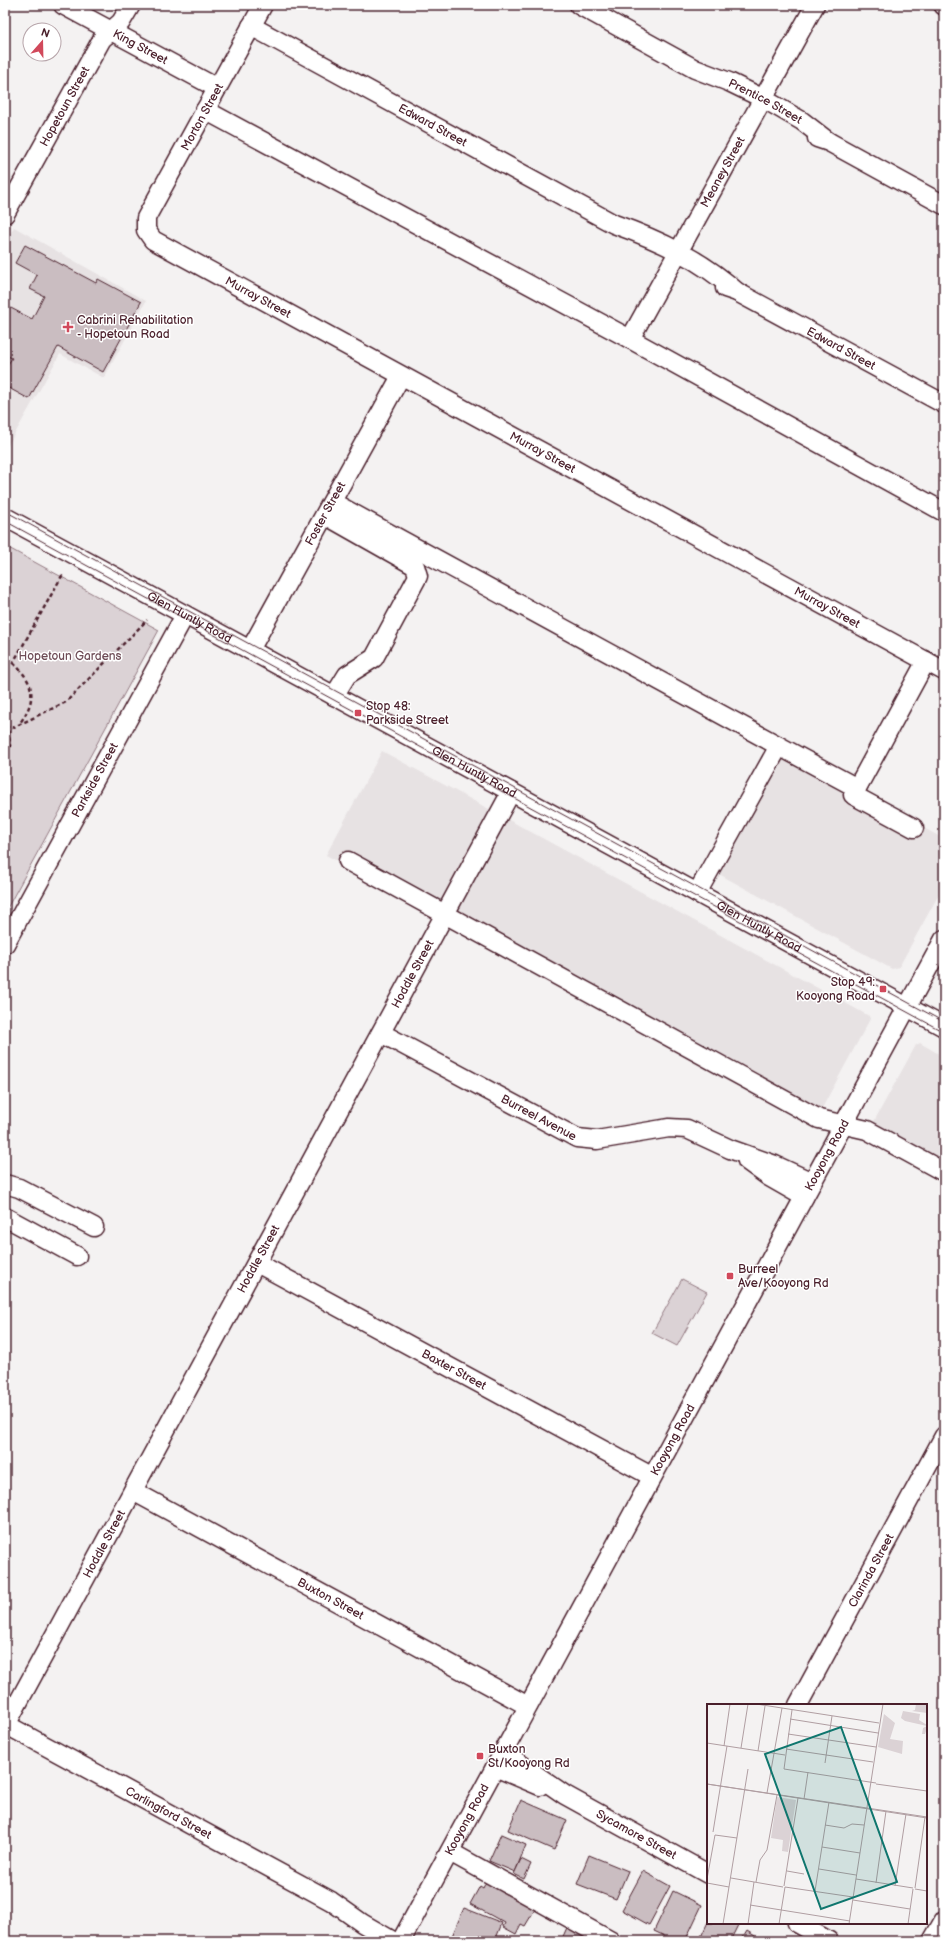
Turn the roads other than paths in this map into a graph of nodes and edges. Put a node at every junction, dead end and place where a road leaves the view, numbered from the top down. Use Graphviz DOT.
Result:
graph roads {
  1 [pos="63,5"];
  2 [pos="131,5"];
  3 [pos="263,5"];
  4 [pos="578,5"];
  5 [pos="816,5"];
  6 [pos="251,26"];
  7 [pos="111,31"];
  8 [pos="217,88"];
  9 [pos="761,105"];
  10 [pos="205,110"];
  11 [pos="944,205"];
  12 [pos="5,214"];
  13 [pos="146,230"];
  14 [pos="676,258"];
  15 [pos="630,338"];
  16 [pos="400,376"];
  17 [pos="944,404"];
  18 [pos="328,509"];
  19 [pos="944,512"];
  20 [pos="5,517"];
  21 [pos="185,615"];
  22 [pos="250,650"];
  23 [pos="926,661"];
  24 [pos="944,671"];
  25 [pos="334,696"];
  26 [pos="779,746"];
  27 [pos="857,788"];
  28 [pos="511,792"];
  29 [pos="914,828"];
  30 [pos="348,862"];
  31 [pos="697,893"];
  32 [pos="445,915"];
  33 [pos="944,940"];
  34 [pos="5,944"];
  35 [pos="907,1007"];
  36 [pos="944,1027"];
  37 [pos="381,1033"];
  38 [pos="844,1124"];
  39 [pos="944,1172"];
  40 [pos="5,1184"];
  41 [pos="808,1189"];
  42 [pos="5,1217"];
  43 [pos="94,1227"];
  44 [pos="77,1256"];
  45 [pos="257,1263"];
  46 [pos="944,1436"];
  47 [pos="652,1476"];
  48 [pos="133,1491"];
  49 [pos="799,1704"];
  50 [pos="528,1706"];
  51 [pos="5,1725"];
  52 [pos="499,1759"];
  53 [pos="450,1852"];
  54 [pos="707,1872"];
  55 [pos="944,1920"];
  56 [pos="798,1924"];
  57 [pos="400,1938"];
  58 [pos="611,1941"];
  59 [pos="829,1941"];
  60 [pos="932,1941"];
  1 -- 7 [label="street, King Street"];
  2 -- 7 [label="street, Hopetoun Street"];
  3 -- 6 [label="street, Morton Street"];
  4 -- 9 [label="street, Prentice Street"];
  5 -- 9 [label="street, Meaney Street"];
  6 -- 8 [label="street, Morton Street"];
  6 -- 14 [label="street, Edward Street"];
  7 -- 8 [label="street, King Street"];
  7 -- 12 [label="street, Hopetoun Street"];
  8 -- 10 [label="street, Morton Street"];
  9 -- 11 [label="street, Prentice Street"];
  9 -- 14 [label="street, Meaney Street"];
  10 -- 13 [label="street, Morton Street"];
  10 -- 15 [label="street"];
  13 -- 16 [label="street, Murray Street"];
  14 -- 15 [label="street, Meaney Street"];
  14 -- 17 [label="street, Edward Street"];
  15 -- 19 [label="street"];
  16 -- 18 [label="street, Foster Street"];
  16 -- 23 [label="street, Murray Street"];
  18 -- 22 [label="street, Foster Street"];
  18 -- 25 [label="street"];
  18 -- 26 [label="street"];
  20 -- 21 [label="street, Glen Huntly Road"];
  21 -- 22 [label="street, Glen Huntly Road"];
  21 -- 34 [label="street, Parkside Street"];
  22 -- 25 [label="street, Glen Huntly Road"];
  23 -- 24 [label="street, Murray Street"];
  23 -- 27 [label="street"];
  25 -- 28 [label="street, Glen Huntly Road"];
  26 -- 27 [label="street"];
  26 -- 31 [label="street"];
  27 -- 29 [label="street"];
  28 -- 31 [label="street, Glen Huntly Road"];
  28 -- 32 [label="street, Hoddle Street"];
  30 -- 32 [label="street"];
  31 -- 35 [label="street, Glen Huntly Road"];
  32 -- 37 [label="street, Hoddle Street"];
  32 -- 38 [label="street"];
  33 -- 35 [label="street, Kooyong Road"];
  35 -- 36 [label="street, Glen Huntly Road"];
  35 -- 38 [label="street, Kooyong Road"];
  37 -- 41 [label="street, Burreel Avenue"];
  37 -- 45 [label="street, Hoddle Street"];
  38 -- 39 [label="street"];
  38 -- 41 [label="street, Kooyong Road"];
  40 -- 43 [label="street"];
  41 -- 47 [label="street, Kooyong Road"];
  42 -- 44 [label="street"];
  45 -- 47 [label="street, Baxter Street"];
  45 -- 48 [label="street, Hoddle Street"];
  46 -- 49 [label="street, Clarinda Street"];
  47 -- 50 [label="street, Kooyong Road"];
  48 -- 50 [label="street, Buxton Street"];
  48 -- 51 [label="street, Hoddle Street"];
  50 -- 52 [label="street, Kooyong Road"];
  51 -- 57 [label="street, Carlingford Street"];
  52 -- 53 [label="street, Kooyong Road"];
  52 -- 54 [label="street, Sycamore Street"];
  53 -- 57 [label="street, Kooyong Road"];
  53 -- 58 [label="street"];
  55 -- 60 [label="street"];
  56 -- 59 [label="street"];
}
